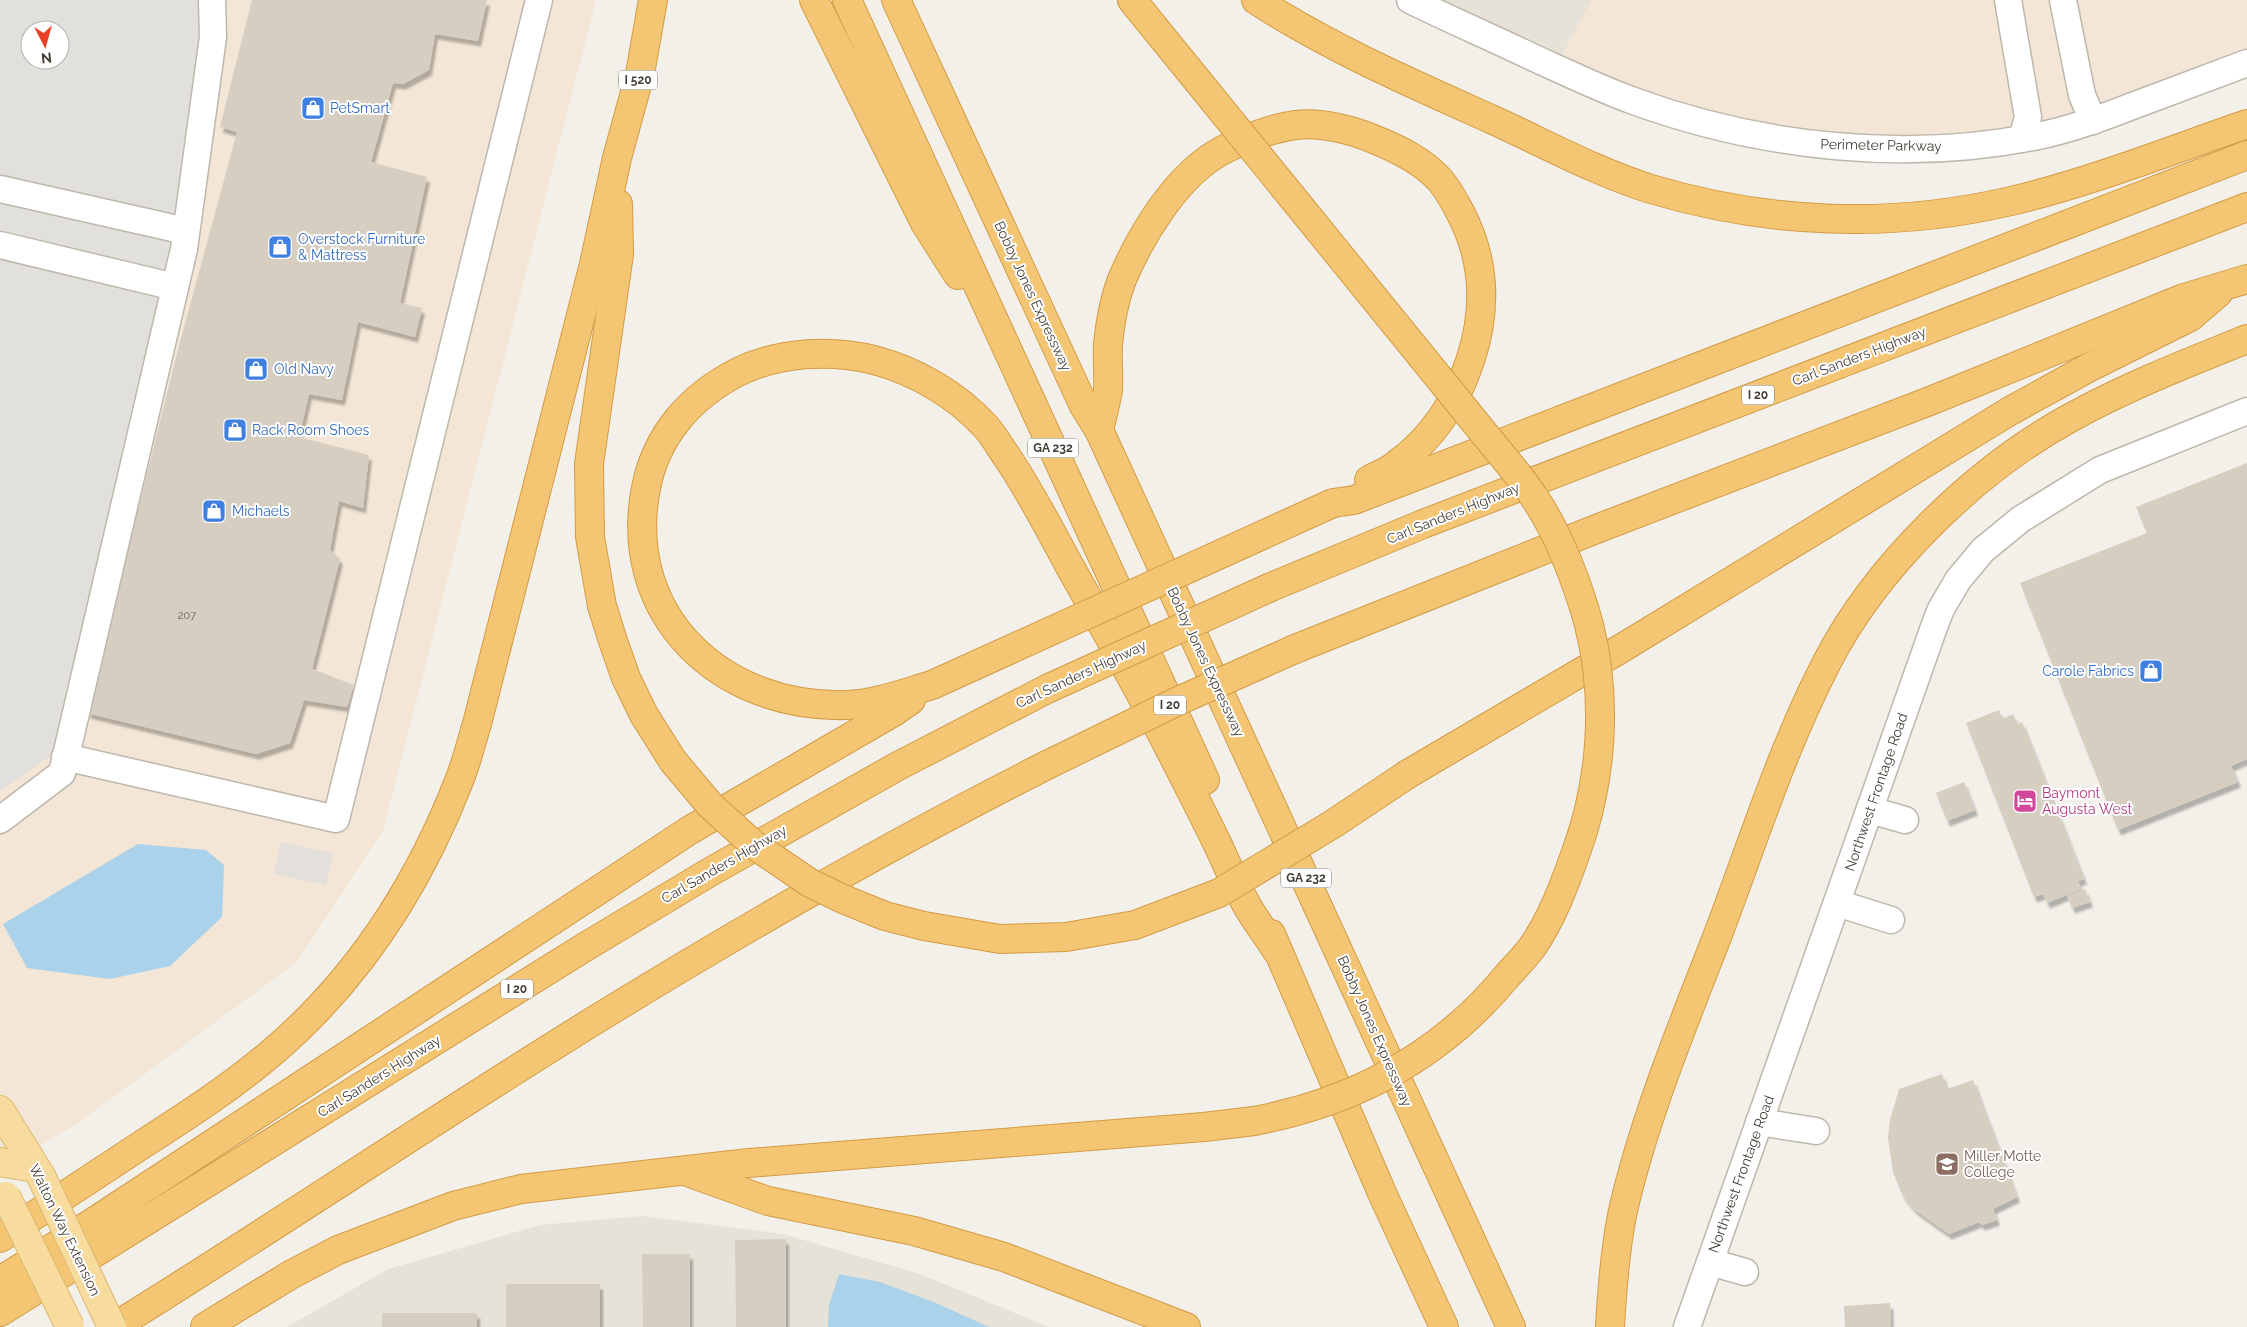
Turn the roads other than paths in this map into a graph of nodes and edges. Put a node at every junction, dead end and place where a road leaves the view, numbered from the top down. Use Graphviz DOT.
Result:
graph roads {
  1 [pos="212,0"];
  2 [pos="539,0"];
  3 [pos="653,0"];
  4 [pos="814,0"];
  5 [pos="847,0"];
  6 [pos="896,0"];
  7 [pos="916,0"];
  8 [pos="1132,0"];
  9 [pos="1256,0"];
  10 [pos="2008,0"];
  11 [pos="2063,0"];
  12 [pos="1412,1"];
  13 [pos="2247,63"];
  14 [pos="2093,121"];
  15 [pos="2247,124"];
  16 [pos="2022,139"];
  17 [pos="2247,155"];
  18 [pos="617,158"];
  19 [pos="0,189"];
  20 [pos="984,191"];
  21 [pos="2247,206"];
  22 [pos="186,231"];
  23 [pos="0,245"];
  24 [pos="2236,283"];
  25 [pos="175,287"];
  26 [pos="2247,339"];
  27 [pos="1017,370"];
  28 [pos="2247,411"];
  29 [pos="1099,430"];
  30 [pos="1333,503"];
  31 [pos="932,685"];
  32 [pos="65,757"];
  33 [pos="1870,810"];
  34 [pos="0,820"];
  35 [pos="1905,820"];
  36 [pos="1837,904"];
  37 [pos="1891,920"];
  38 [pos="1277,951"];
  39 [pos="0,1110"];
  40 [pos="1759,1122"];
  41 [pos="1816,1131"];
  42 [pos="0,1162"];
  43 [pos="681,1170"];
  44 [pos="38,1172"];
  45 [pos="3,1192"];
  46 [pos="0,1238"];
  47 [pos="1710,1262"];
  48 [pos="1745,1272"];
  49 [pos="0,1280"];
  50 [pos="0,1312"];
  51 [pos="70,1327"];
  52 [pos="113,1327"];
  53 [pos="205,1327"];
  54 [pos="1186,1327"];
  55 [pos="1444,1327"];
  56 [pos="1512,1327"];
  57 [pos="1610,1327"];
  58 [pos="1688,1327"];
  1 -- 22 [label="street"];
  2 -- 32 [label="street"];
  3 -- 18 [label="highway, I 520"];
  4 -- 27 [label="highway"];
  5 -- 27 [label="highway, GA 232"];
  6 -- 20 [label="highway, Bobby Jones Expressway / GA 232"];
  7 -- 20 [label="highway"];
  8 -- 43 [label="highway, bridge"];
  9 -- 15 [label="highway"];
  10 -- 16 [label="street"];
  11 -- 14 [label="street"];
  12 -- 16 [label="street, Perimeter Parkway"];
  13 -- 14 [label="street, Perimeter Parkway"];
  14 -- 16 [label="street, Perimeter Parkway"];
  17 -- 30 [label="highway"];
  18 -- 24 [label="highway, bridge"];
  18 -- 46 [label="highway"];
  19 -- 22 [label="street"];
  20 -- 29 [label="highway, Bobby Jones Expressway / GA 232"];
  21 -- 50 [label="highway, Carl Sanders Highway / I 20, bridge"];
  22 -- 25 [label="street"];
  23 -- 25 [label="street"];
  24 -- 52 [label="highway, I 20, bridge"];
  25 -- 32 [label="street"];
  26 -- 57 [label="highway"];
  27 -- 38 [label="highway, GA 232"];
  28 -- 33 [label="street, Northwest Frontage Road"];
  29 -- 30 [label="highway"];
  29 -- 56 [label="highway, Bobby Jones Expressway / GA 232"];
  30 -- 31 [label="highway, bridge"];
  31 -- 38 [label="highway"];
  31 -- 49 [label="highway"];
  32 -- 34 [label="street"];
  33 -- 35 [label="street"];
  33 -- 36 [label="street, Northwest Frontage Road"];
  36 -- 37 [label="street"];
  36 -- 40 [label="street, Northwest Frontage Road"];
  38 -- 55 [label="highway, GA 232"];
  39 -- 44 [label="main road, Walton Way Extension"];
  40 -- 41 [label="street"];
  40 -- 47 [label="street, Northwest Frontage Road"];
  42 -- 44 [label="main road"];
  43 -- 53 [label="highway"];
  43 -- 54 [label="highway"];
  44 -- 52 [label="main road, Walton Way Extension, bridge"];
  45 -- 51 [label="main road, bridge"];
  47 -- 48 [label="street"];
  47 -- 58 [label="street, Northwest Frontage Road"];
}
